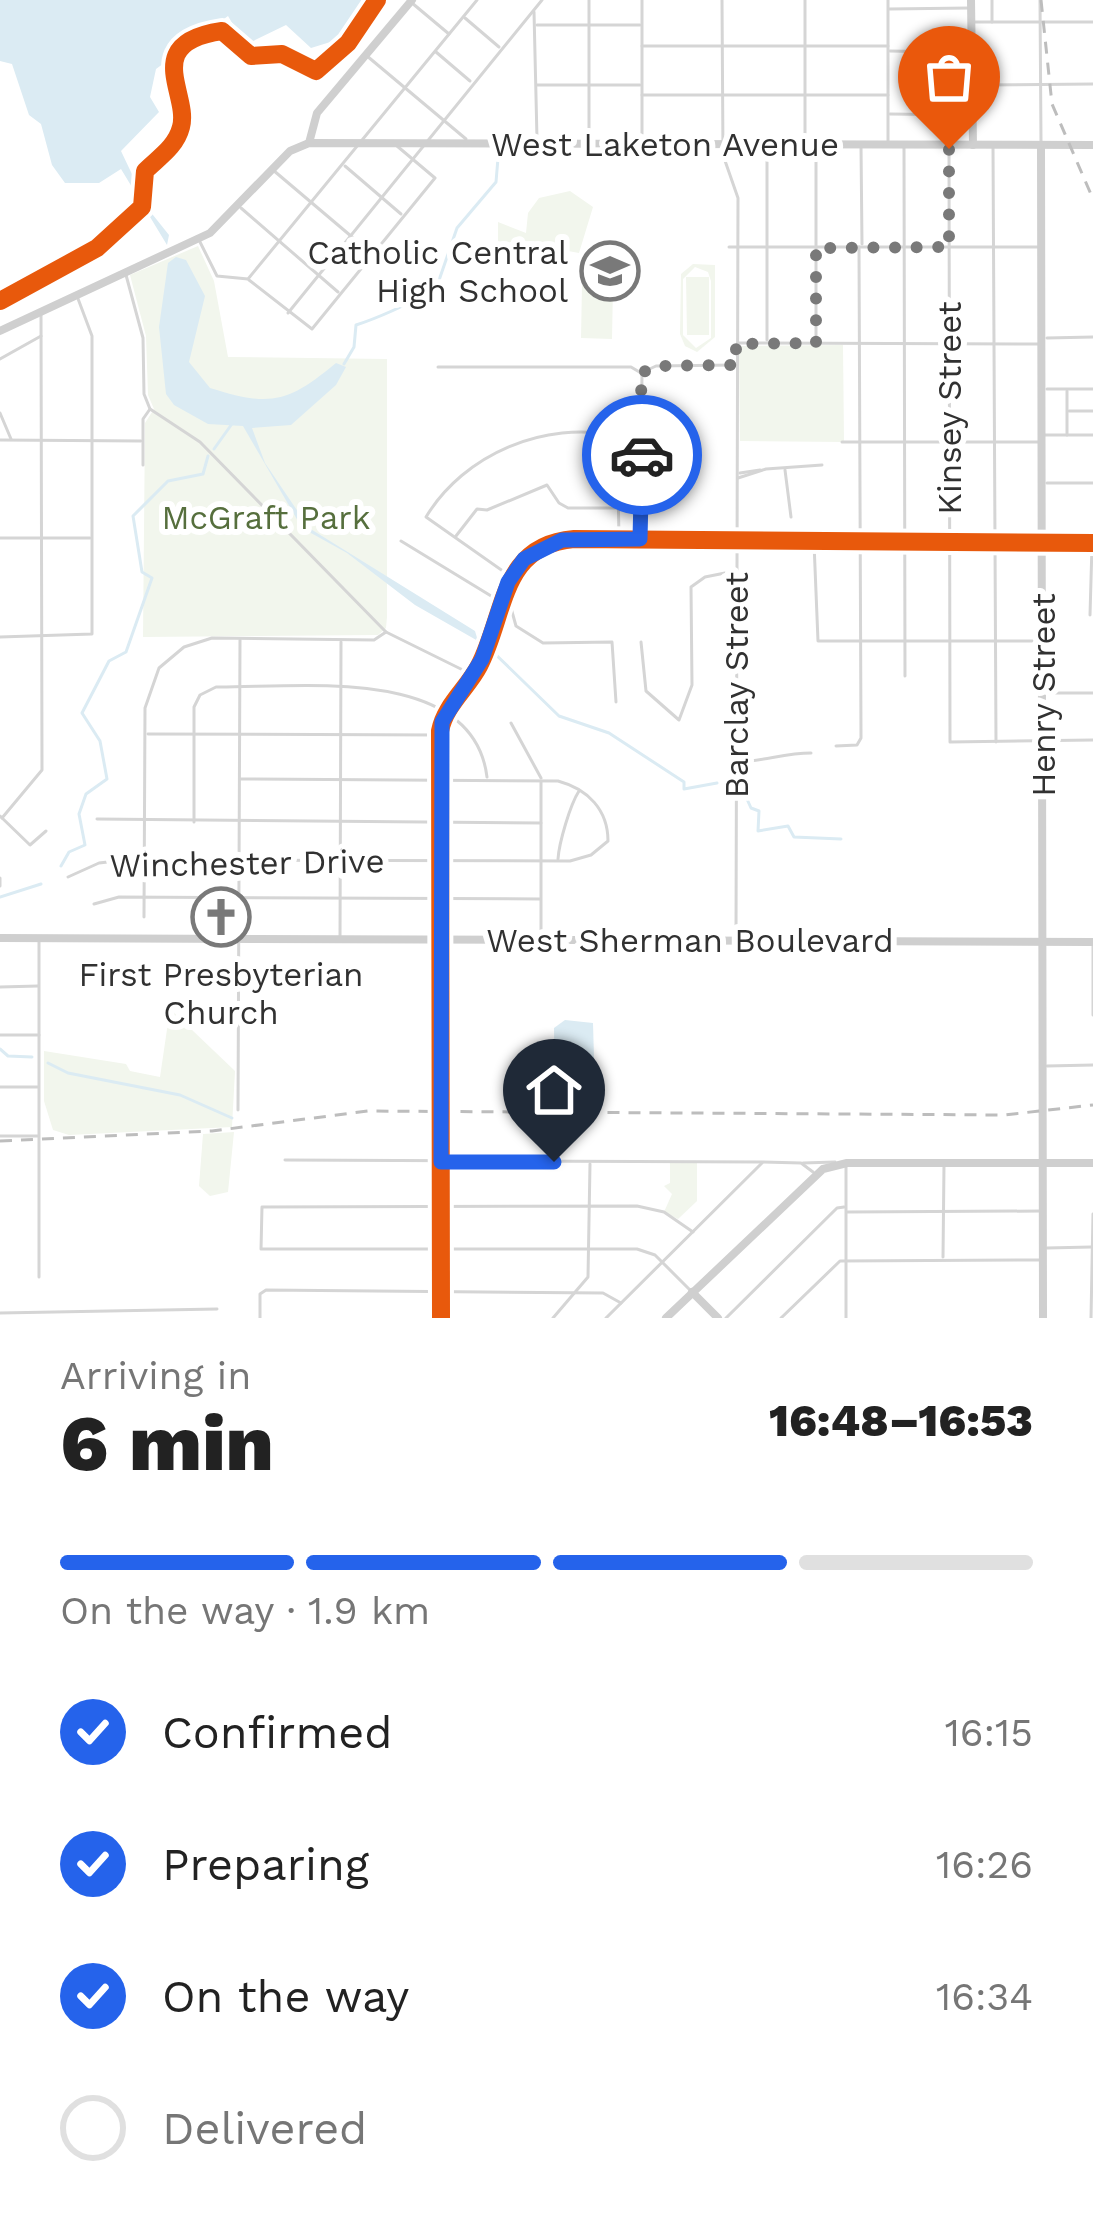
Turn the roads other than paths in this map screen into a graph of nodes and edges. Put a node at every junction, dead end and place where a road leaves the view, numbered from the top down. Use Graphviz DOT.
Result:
graph roads {
  1 [pos="478,0"];
  2 [pos="541,0"];
  3 [pos="589,0"];
  4 [pos="642,0"];
  5 [pos="722,0"];
  6 [pos="805,0"];
  7 [pos="888,0"];
  8 [pos="992,0"];
  9 [pos="1040,0"];
  10 [pos="411,1"];
  11 [pos="971,4"];
  12 [pos="888,9"];
  13 [pos="533,10"];
  14 [pos="464,17"];
  15 [pos="971,22"];
  16 [pos="992,22"];
  17 [pos="1040,22"];
  18 [pos="1093,22"];
  19 [pos="537,25"];
  20 [pos="589,25"];
  21 [pos="642,25"];
  22 [pos="449,34"];
  23 [pos="642,46"];
  24 [pos="722,46"];
  25 [pos="805,46"];
  26 [pos="501,49"];
  27 [pos="889,50"];
  28 [pos="434,51"];
  29 [pos="946,52"];
  30 [pos="366,55"];
  31 [pos="472,83"];
  32 [pos="589,84"];
  33 [pos="1040,84"];
  34 [pos="1093,84"];
  35 [pos="537,85"];
  36 [pos="642,85"];
  37 [pos="971,85"];
  38 [pos="404,87"];
  39 [pos="805,94"];
  40 [pos="642,95"];
  41 [pos="722,95"];
  42 [pos="887,95"];
  43 [pos="888,114"];
  44 [pos="972,115"];
  45 [pos="442,119"];
  46 [pos="309,142"];
  47 [pos="360,143"];
  48 [pos="394,143"];
  49 [pos="426,143"];
  50 [pos="470,143"];
  51 [pos="537,143"];
  52 [pos="589,144"];
  53 [pos="642,144"];
  54 [pos="723,144"];
  55 [pos="767,144"];
  56 [pos="811,144"];
  57 [pos="861,144"];
  58 [pos="888,144"];
  59 [pos="904,145"];
  60 [pos="949,145"];
  61 [pos="973,145"];
  62 [pos="993,145"];
  63 [pos="1041,145"];
  64 [pos="1093,145"];
  65 [pos="415,161"];
  66 [pos="343,165"];
  67 [pos="272,169"];
  68 [pos="383,199"];
  69 [pos="311,202"];
  70 [pos="239,207"];
  71 [pos="403,216"];
  72 [pos="352,237"];
  73 [pos="199,238"];
  74 [pos="280,241"];
  75 [pos="729,247"];
  76 [pos="736,247"];
  77 [pos="860,247"];
  78 [pos="904,247"];
  79 [pos="949,247"];
  80 [pos="994,247"];
  81 [pos="1041,247"];
  82 [pos="767,248"];
  83 [pos="816,248"];
  84 [pos="372,254"];
  85 [pos="124,271"];
  86 [pos="320,275"];
  87 [pos="248,279"];
  88 [pos="340,294"];
  89 [pos="76,295"];
  90 [pos="40,312"];
  91 [pos="288,313"];
  92 [pos="0,331"];
  93 [pos="42,335"];
  94 [pos="1093,337"];
  95 [pos="1042,341"];
  96 [pos="767,343"];
  97 [pos="816,343"];
  98 [pos="860,343"];
  99 [pos="904,343"];
  100 [pos="949,343"];
  101 [pos="736,344"];
  102 [pos="995,344"];
  103 [pos="0,358"];
  104 [pos="736,365"];
  105 [pos="438,367"];
  106 [pos="641,373"];
  107 [pos="1093,388"];
  108 [pos="1042,389"];
  109 [pos="1067,389"];
  110 [pos="150,409"];
  111 [pos="1067,411"];
  112 [pos="1093,411"];
  113 [pos="0,413"];
  114 [pos="1067,435"];
  115 [pos="1093,435"];
  116 [pos="1042,439"];
  117 [pos="0,440"];
  118 [pos="12,440"];
  119 [pos="42,441"];
  120 [pos="92,441"];
  121 [pos="143,441"];
  122 [pos="842,442"];
  123 [pos="860,442"];
  124 [pos="904,442"];
  125 [pos="949,442"];
  126 [pos="994,442"];
  127 [pos="143,465"];
  128 [pos="822,465"];
  129 [pos="785,468"];
  130 [pos="736,476"];
  131 [pos="1042,483"];
  132 [pos="1093,483"];
  133 [pos="619,508"];
  134 [pos="791,517"];
  135 [pos="0,538"];
  136 [pos="42,538"];
  137 [pos="92,538"];
  138 [pos="454,539"];
  139 [pos="619,539"];
  140 [pos="640,539"];
  141 [pos="736,540"];
  142 [pos="814,540"];
  143 [pos="401,541"];
  144 [pos="860,541"];
  145 [pos="904,541"];
  146 [pos="950,541"];
  147 [pos="995,542"];
  148 [pos="1042,542"];
  149 [pos="1093,543"];
  150 [pos="736,572"];
  151 [pos="511,576"];
  152 [pos="501,603"];
  153 [pos="1090,615"];
  154 [pos="386,632"];
  155 [pos="0,637"];
  156 [pos="43,637"];
  157 [pos="240,638"];
  158 [pos="341,640"];
  159 [pos="861,641"];
  160 [pos="905,641"];
  161 [pos="950,641"];
  162 [pos="995,641"];
  163 [pos="1042,641"];
  164 [pos="641,642"];
  165 [pos="474,676"];
  166 [pos="905,676"];
  167 [pos="240,688"];
  168 [pos="340,688"];
  169 [pos="1043,693"];
  170 [pos="1093,693"];
  171 [pos="616,702"];
  172 [pos="445,713"];
  173 [pos="511,723"];
  174 [pos="145,734"];
  175 [pos="194,734"];
  176 [pos="240,734"];
  177 [pos="340,734"];
  178 [pos="440,735"];
  179 [pos="1093,740"];
  180 [pos="995,742"];
  181 [pos="1043,742"];
  182 [pos="836,746"];
  183 [pos="811,753"];
  184 [pos="768,761"];
  185 [pos="736,762"];
  186 [pos="768,772"];
  187 [pos="240,779"];
  188 [pos="340,779"];
  189 [pos="440,780"];
  190 [pos="487,780"];
  191 [pos="541,780"];
  192 [pos="580,789"];
  193 [pos="1,817"];
  194 [pos="97,819"];
  195 [pos="145,822"];
  196 [pos="194,822"];
  197 [pos="240,823"];
  198 [pos="340,823"];
  199 [pos="439,823"];
  200 [pos="541,824"];
  201 [pos="46,831"];
  202 [pos="145,860"];
  203 [pos="240,860"];
  204 [pos="340,860"];
  205 [pos="439,861"];
  206 [pos="541,861"];
  207 [pos="558,861"];
  208 [pos="68,877"];
  209 [pos="0,878"];
  210 [pos="0,886"];
  211 [pos="145,897"];
  212 [pos="240,897"];
  213 [pos="340,898"];
  214 [pos="440,898"];
  215 [pos="540,899"];
  216 [pos="94,904"];
  217 [pos="144,917"];
  218 [pos="440,937"];
  219 [pos="0,938"];
  220 [pos="39,938"];
  221 [pos="239,938"];
  222 [pos="340,938"];
  223 [pos="541,939"];
  224 [pos="736,940"];
  225 [pos="1044,941"];
  226 [pos="1093,942"];
  227 [pos="40,986"];
  228 [pos="0,987"];
  229 [pos="1093,1015"];
  230 [pos="0,1035"];
  231 [pos="40,1035"];
  232 [pos="1093,1065"];
  233 [pos="1044,1066"];
  234 [pos="0,1087"];
  235 [pos="40,1087"];
  236 [pos="238,1110"];
  237 [pos="0,1136"];
  238 [pos="39,1136"];
  239 [pos="285,1160"];
  240 [pos="441,1162"];
  241 [pos="590,1162"];
  242 [pos="763,1162"];
  243 [pos="801,1163"];
  244 [pos="847,1163"];
  245 [pos="944,1163"];
  246 [pos="1093,1163"];
  247 [pos="1043,1164"];
  248 [pos="814,1174"];
  249 [pos="590,1206"];
  250 [pos="442,1207"];
  251 [pos="846,1209"];
  252 [pos="944,1211"];
  253 [pos="1043,1211"];
  254 [pos="1093,1214"];
  255 [pos="693,1232"];
  256 [pos="1092,1247"];
  257 [pos="441,1248"];
  258 [pos="1043,1248"];
  259 [pos="590,1249"];
  260 [pos="943,1260"];
  261 [pos="1043,1260"];
  262 [pos="846,1261"];
  263 [pos="662,1262"];
  264 [pos="39,1277"];
  265 [pos="441,1291"];
  266 [pos="692,1292"];
  267 [pos="580,1293"];
  268 [pos="621,1304"];
  269 [pos="217,1309"];
  270 [pos="0,1313"];
  271 [pos="260,1318"];
  272 [pos="441,1318"];
  273 [pos="553,1318"];
  274 [pos="606,1318"];
  275 [pos="666,1318"];
  276 [pos="722,1318"];
  277 [pos="781,1318"];
  278 [pos="846,1318"];
  279 [pos="1043,1318"];
  280 [pos="1091,1318"];
  1 -- 14 [label="street"];
  2 -- 13 [label="street"];
  3 -- 20 [label="street"];
  4 -- 21 [label="street"];
  5 -- 24 [label="street, Barclay Street"];
  6 -- 25 [label="street"];
  7 -- 12 [label="street"];
  8 -- 16 [label="street"];
  9 -- 17 [label="street, Henry Street"];
  10 -- 22 [label="street"];
  10 -- 30 [label="main road"];
  11 -- 12 [label="street"];
  11 -- 15 [label="main road"];
  12 -- 27 [label="street"];
  13 -- 19 [label="street"];
  13 -- 26 [label="street"];
  14 -- 22 [label="street"];
  14 -- 26 [label="street"];
  15 -- 16 [label="street"];
  15 -- 37 [label="main road"];
  16 -- 17 [label="street"];
  17 -- 18 [label="street"];
  17 -- 33 [label="street, Henry Street"];
  19 -- 20 [label="street"];
  19 -- 35 [label="street"];
  20 -- 21 [label="street"];
  20 -- 32 [label="street"];
  21 -- 23 [label="street"];
  22 -- 28 [label="street"];
  23 -- 24 [label="street"];
  23 -- 36 [label="street"];
  24 -- 25 [label="street"];
  24 -- 41 [label="street, Barclay Street"];
  25 -- 27 [label="street"];
  25 -- 39 [label="street"];
  26 -- 31 [label="street"];
  27 -- 29 [label="street"];
  27 -- 42 [label="street"];
  28 -- 31 [label="street"];
  28 -- 38 [label="street"];
  30 -- 38 [label="street"];
  30 -- 46 [label="main road"];
  31 -- 45 [label="street"];
  32 -- 35 [label="street"];
  32 -- 36 [label="street"];
  32 -- 52 [label="street"];
  33 -- 34 [label="street"];
  33 -- 37 [label="street"];
  33 -- 63 [label="street, Henry Street"];
  35 -- 51 [label="street"];
  36 -- 40 [label="street"];
  37 -- 44 [label="main road"];
  38 -- 45 [label="street"];
  38 -- 47 [label="street"];
  39 -- 41 [label="street"];
  39 -- 42 [label="street"];
  39 -- 56 [label="street"];
  40 -- 41 [label="street"];
  40 -- 53 [label="street"];
  41 -- 54 [label="street, Barclay Street"];
  42 -- 43 [label="street"];
  43 -- 44 [label="street"];
  43 -- 58 [label="street"];
  44 -- 61 [label="main road"];
  45 -- 49 [label="street"];
  45 -- 50 [label="street"];
  46 -- 47 [label="main road, West Laketon Avenue"];
  46 -- 67 [label="main road"];
  47 -- 48 [label="main road, West Laketon Avenue"];
  47 -- 66 [label="street"];
  48 -- 49 [label="main road, West Laketon Avenue"];
  48 -- 65 [label="street"];
  49 -- 50 [label="main road, West Laketon Avenue"];
  49 -- 65 [label="street"];
  50 -- 51 [label="main road, West Laketon Avenue"];
  51 -- 52 [label="main road, West Laketon Avenue"];
  52 -- 53 [label="main road, West Laketon Avenue"];
  53 -- 54 [label="main road, West Laketon Avenue"];
  54 -- 55 [label="main road, West Laketon Avenue"];
  54 -- 76 [label="street, Barclay Street"];
  55 -- 56 [label="main road, West Laketon Avenue"];
  55 -- 82 [label="street"];
  56 -- 57 [label="main road, West Laketon Avenue"];
  56 -- 83 [label="street"];
  57 -- 58 [label="main road, West Laketon Avenue"];
  57 -- 77 [label="street"];
  58 -- 59 [label="main road, West Laketon Avenue"];
  59 -- 60 [label="main road, West Laketon Avenue"];
  59 -- 78 [label="street"];
  60 -- 61 [label="main road, West Laketon Avenue"];
  60 -- 79 [label="street, Kinsey Street"];
  61 -- 62 [label="main road, West Laketon Avenue"];
  62 -- 63 [label="main road, West Laketon Avenue"];
  62 -- 80 [label="street"];
  63 -- 64 [label="main road, West Laketon Avenue"];
  63 -- 81 [label="main road, Henry Street"];
  65 -- 68 [label="street"];
  65 -- 71 [label="street"];
  66 -- 68 [label="street"];
  66 -- 69 [label="street"];
  67 -- 69 [label="street"];
  67 -- 70 [label="main road"];
  68 -- 71 [label="street"];
  68 -- 72 [label="street"];
  69 -- 72 [label="street"];
  69 -- 74 [label="street"];
  70 -- 73 [label="main road"];
  70 -- 74 [label="street"];
  71 -- 84 [label="street"];
  72 -- 84 [label="street"];
  72 -- 86 [label="street"];
  73 -- 85 [label="main road"];
  73 -- 87 [label="street"];
  74 -- 86 [label="street"];
  74 -- 87 [label="street"];
  75 -- 76 [label="street"];
  76 -- 82 [label="street"];
  76 -- 101 [label="street, Barclay Street"];
  77 -- 78 [label="street"];
  77 -- 83 [label="street"];
  77 -- 98 [label="street"];
  78 -- 79 [label="street"];
  78 -- 99 [label="street"];
  79 -- 80 [label="street"];
  79 -- 100 [label="street, Kinsey Street"];
  80 -- 81 [label="street"];
  80 -- 102 [label="street"];
  81 -- 95 [label="main road, Henry Street"];
  82 -- 83 [label="street"];
  82 -- 96 [label="street"];
  83 -- 97 [label="street"];
  84 -- 88 [label="street"];
  85 -- 89 [label="main road"];
  85 -- 110 [label="street"];
  86 -- 88 [label="street"];
  86 -- 91 [label="street"];
  87 -- 91 [label="street"];
  88 -- 91 [label="street"];
  89 -- 90 [label="main road"];
  89 -- 120 [label="street"];
  90 -- 92 [label="main road"];
  90 -- 93 [label="street"];
  93 -- 103 [label="street"];
  93 -- 119 [label="street"];
  94 -- 95 [label="street"];
  95 -- 102 [label="street"];
  95 -- 108 [label="main road, Henry Street"];
  96 -- 97 [label="street"];
  96 -- 101 [label="street"];
  97 -- 98 [label="street"];
  98 -- 99 [label="street"];
  98 -- 123 [label="street"];
  99 -- 100 [label="street"];
  99 -- 124 [label="street"];
  100 -- 102 [label="street"];
  100 -- 125 [label="street, Kinsey Street"];
  101 -- 104 [label="street, Barclay Street"];
  102 -- 126 [label="street"];
  104 -- 106 [label="street"];
  104 -- 130 [label="street, Barclay Street"];
  105 -- 106 [label="street"];
  106 -- 140 [label="street"];
  107 -- 109 [label="street"];
  108 -- 109 [label="street"];
  108 -- 116 [label="main road, Henry Street"];
  109 -- 111 [label="street"];
  110 -- 121 [label="street"];
  110 -- 154 [label="street"];
  111 -- 112 [label="street"];
  111 -- 114 [label="street"];
  113 -- 118 [label="street"];
  114 -- 115 [label="street"];
  114 -- 116 [label="street"];
  116 -- 126 [label="street"];
  116 -- 131 [label="main road, Henry Street"];
  117 -- 118 [label="street"];
  118 -- 119 [label="street"];
  119 -- 120 [label="street"];
  119 -- 136 [label="street"];
  120 -- 121 [label="street"];
  120 -- 137 [label="street"];
  121 -- 127 [label="street"];
  122 -- 123 [label="street"];
  123 -- 124 [label="street"];
  123 -- 144 [label="street"];
  124 -- 125 [label="street"];
  124 -- 145 [label="street"];
  125 -- 126 [label="street"];
  125 -- 146 [label="street, Kinsey Street"];
  126 -- 147 [label="street"];
  128 -- 129 [label="street"];
  129 -- 130 [label="street"];
  129 -- 134 [label="street"];
  130 -- 141 [label="street, Barclay Street"];
  131 -- 132 [label="street"];
  131 -- 148 [label="main road, Henry Street"];
  133 -- 138 [label="street"];
  133 -- 138 [label="street"];
  133 -- 139 [label="street"];
  135 -- 136 [label="street"];
  136 -- 137 [label="street"];
  136 -- 156 [label="street"];
  137 -- 156 [label="street"];
  138 -- 151 [label="street"];
  139 -- 140 [label="street"];
  139 -- 151 [label="street"];
  140 -- 141 [label="street"];
  141 -- 142 [label="street"];
  141 -- 150 [label="street, Barclay Street"];
  142 -- 144 [label="street"];
  142 -- 159 [label="street"];
  143 -- 152 [label="street"];
  144 -- 145 [label="street"];
  144 -- 159 [label="street"];
  145 -- 146 [label="street"];
  145 -- 160 [label="street"];
  146 -- 147 [label="street"];
  146 -- 161 [label="street, Kinsey Street"];
  147 -- 148 [label="street"];
  147 -- 162 [label="street"];
  148 -- 149 [label="street"];
  148 -- 163 [label="main road, Henry Street"];
  149 -- 153 [label="street"];
  150 -- 164 [label="street"];
  150 -- 185 [label="street, Barclay Street"];
  151 -- 152 [label="street"];
  152 -- 165 [label="street"];
  152 -- 171 [label="street"];
  154 -- 158 [label="street"];
  154 -- 165 [label="street"];
  155 -- 156 [label="street"];
  156 -- 193 [label="street"];
  157 -- 158 [label="street"];
  157 -- 167 [label="street"];
  157 -- 174 [label="street"];
  158 -- 168 [label="street"];
  159 -- 160 [label="street"];
  159 -- 182 [label="street"];
  160 -- 161 [label="street"];
  160 -- 166 [label="street"];
  161 -- 162 [label="street"];
  161 -- 180 [label="street, Kinsey Street"];
  162 -- 163 [label="street"];
  162 -- 180 [label="street"];
  163 -- 169 [label="main road, Henry Street"];
  165 -- 172 [label="street"];
  167 -- 168 [label="street"];
  167 -- 175 [label="street"];
  167 -- 176 [label="street"];
  168 -- 172 [label="street"];
  168 -- 177 [label="street"];
  169 -- 170 [label="street"];
  169 -- 181 [label="main road, Henry Street"];
  172 -- 178 [label="street"];
  172 -- 190 [label="street"];
  173 -- 191 [label="street"];
  174 -- 175 [label="street"];
  174 -- 195 [label="street"];
  175 -- 176 [label="street"];
  175 -- 196 [label="street"];
  176 -- 177 [label="street"];
  176 -- 187 [label="street"];
  177 -- 178 [label="street"];
  177 -- 188 [label="street"];
  178 -- 189 [label="street"];
  179 -- 181 [label="street"];
  180 -- 181 [label="street"];
  181 -- 225 [label="main road, Henry Street"];
  183 -- 184 [label="street"];
  184 -- 185 [label="street"];
  184 -- 186 [label="street"];
  185 -- 224 [label="street, Barclay Street"];
  187 -- 188 [label="street"];
  187 -- 197 [label="street"];
  188 -- 189 [label="street"];
  188 -- 198 [label="street"];
  189 -- 190 [label="street"];
  189 -- 199 [label="street"];
  190 -- 191 [label="street"];
  191 -- 192 [label="street"];
  191 -- 200 [label="street"];
  192 -- 207 [label="street"];
  192 -- 207 [label="street, Winchester Drive"];
  193 -- 201 [label="street"];
  194 -- 195 [label="street"];
  195 -- 196 [label="street"];
  195 -- 202 [label="street"];
  196 -- 197 [label="street"];
  197 -- 198 [label="street"];
  197 -- 203 [label="street"];
  198 -- 199 [label="street"];
  198 -- 204 [label="street"];
  199 -- 200 [label="street"];
  199 -- 205 [label="street"];
  200 -- 206 [label="street"];
  202 -- 203 [label="street, Winchester Drive"];
  202 -- 208 [label="street, Winchester Drive"];
  202 -- 211 [label="street"];
  203 -- 204 [label="street, Winchester Drive"];
  203 -- 212 [label="street"];
  204 -- 205 [label="street, Winchester Drive"];
  204 -- 213 [label="street"];
  205 -- 206 [label="street, Winchester Drive"];
  205 -- 214 [label="street"];
  206 -- 207 [label="street, Winchester Drive"];
  206 -- 215 [label="street"];
  209 -- 210 [label="street"];
  211 -- 212 [label="street"];
  211 -- 216 [label="street"];
  211 -- 217 [label="street"];
  212 -- 213 [label="street"];
  212 -- 221 [label="street"];
  213 -- 214 [label="street"];
  213 -- 222 [label="street"];
  214 -- 215 [label="street"];
  214 -- 218 [label="street"];
  215 -- 223 [label="street"];
  218 -- 222 [label="main road, West Sherman Boulevard"];
  218 -- 223 [label="main road, West Sherman Boulevard"];
  218 -- 240 [label="street"];
  219 -- 220 [label="main road, West Sherman Boulevard"];
  220 -- 221 [label="main road, West Sherman Boulevard"];
  220 -- 227 [label="street"];
  221 -- 222 [label="main road, West Sherman Boulevard"];
  221 -- 236 [label="street"];
  223 -- 224 [label="main road, West Sherman Boulevard"];
  224 -- 225 [label="main road, West Sherman Boulevard"];
  225 -- 226 [label="main road, West Sherman Boulevard"];
  225 -- 233 [label="main road, Henry Street"];
  226 -- 229 [label="street"];
  227 -- 228 [label="street"];
  227 -- 231 [label="street"];
  230 -- 231 [label="street"];
  231 -- 235 [label="street"];
  232 -- 233 [label="street"];
  233 -- 247 [label="main road, Henry Street"];
  234 -- 235 [label="street"];
  235 -- 238 [label="street"];
  237 -- 238 [label="street"];
  238 -- 264 [label="street"];
  239 -- 240 [label="street"];
  240 -- 241 [label="street"];
  240 -- 250 [label="street"];
  241 -- 242 [label="street"];
  241 -- 249 [label="street"];
  242 -- 243 [label="street"];
  242 -- 255 [label="street"];
  243 -- 244 [label="street"];
  243 -- 248 [label="street"];
  244 -- 245 [label="main road"];
  244 -- 248 [label="main road"];
  244 -- 251 [label="street"];
  245 -- 247 [label="main road"];
  245 -- 252 [label="street"];
  246 -- 247 [label="main road"];
  247 -- 253 [label="main road, Henry Street"];
  248 -- 266 [label="main road"];
  249 -- 250 [label="street"];
  249 -- 255 [label="street"];
  249 -- 259 [label="street"];
  250 -- 257 [label="street"];
  250 -- 257 [label="street"];
  251 -- 252 [label="street"];
  251 -- 262 [label="street"];
  251 -- 276 [label="street"];
  252 -- 253 [label="street"];
  252 -- 260 [label="street"];
  253 -- 258 [label="main road, Henry Street"];
  254 -- 256 [label="street"];
  255 -- 263 [label="street"];
  256 -- 258 [label="street"];
  256 -- 280 [label="street"];
  257 -- 259 [label="street"];
  257 -- 265 [label="street"];
  258 -- 261 [label="main road, Henry Street"];
  259 -- 263 [label="street"];
  259 -- 267 [label="street"];
  260 -- 261 [label="street"];
  260 -- 262 [label="street"];
  261 -- 279 [label="main road, Henry Street"];
  262 -- 277 [label="street"];
  262 -- 278 [label="street"];
  263 -- 266 [label="street"];
  263 -- 268 [label="street"];
  265 -- 267 [label="street"];
  265 -- 271 [label="street"];
  265 -- 272 [label="street"];
  266 -- 275 [label="main road"];
  266 -- 276 [label="main road"];
  267 -- 268 [label="street"];
  267 -- 273 [label="street"];
  268 -- 274 [label="street"];
  269 -- 270 [label="street"];
}
